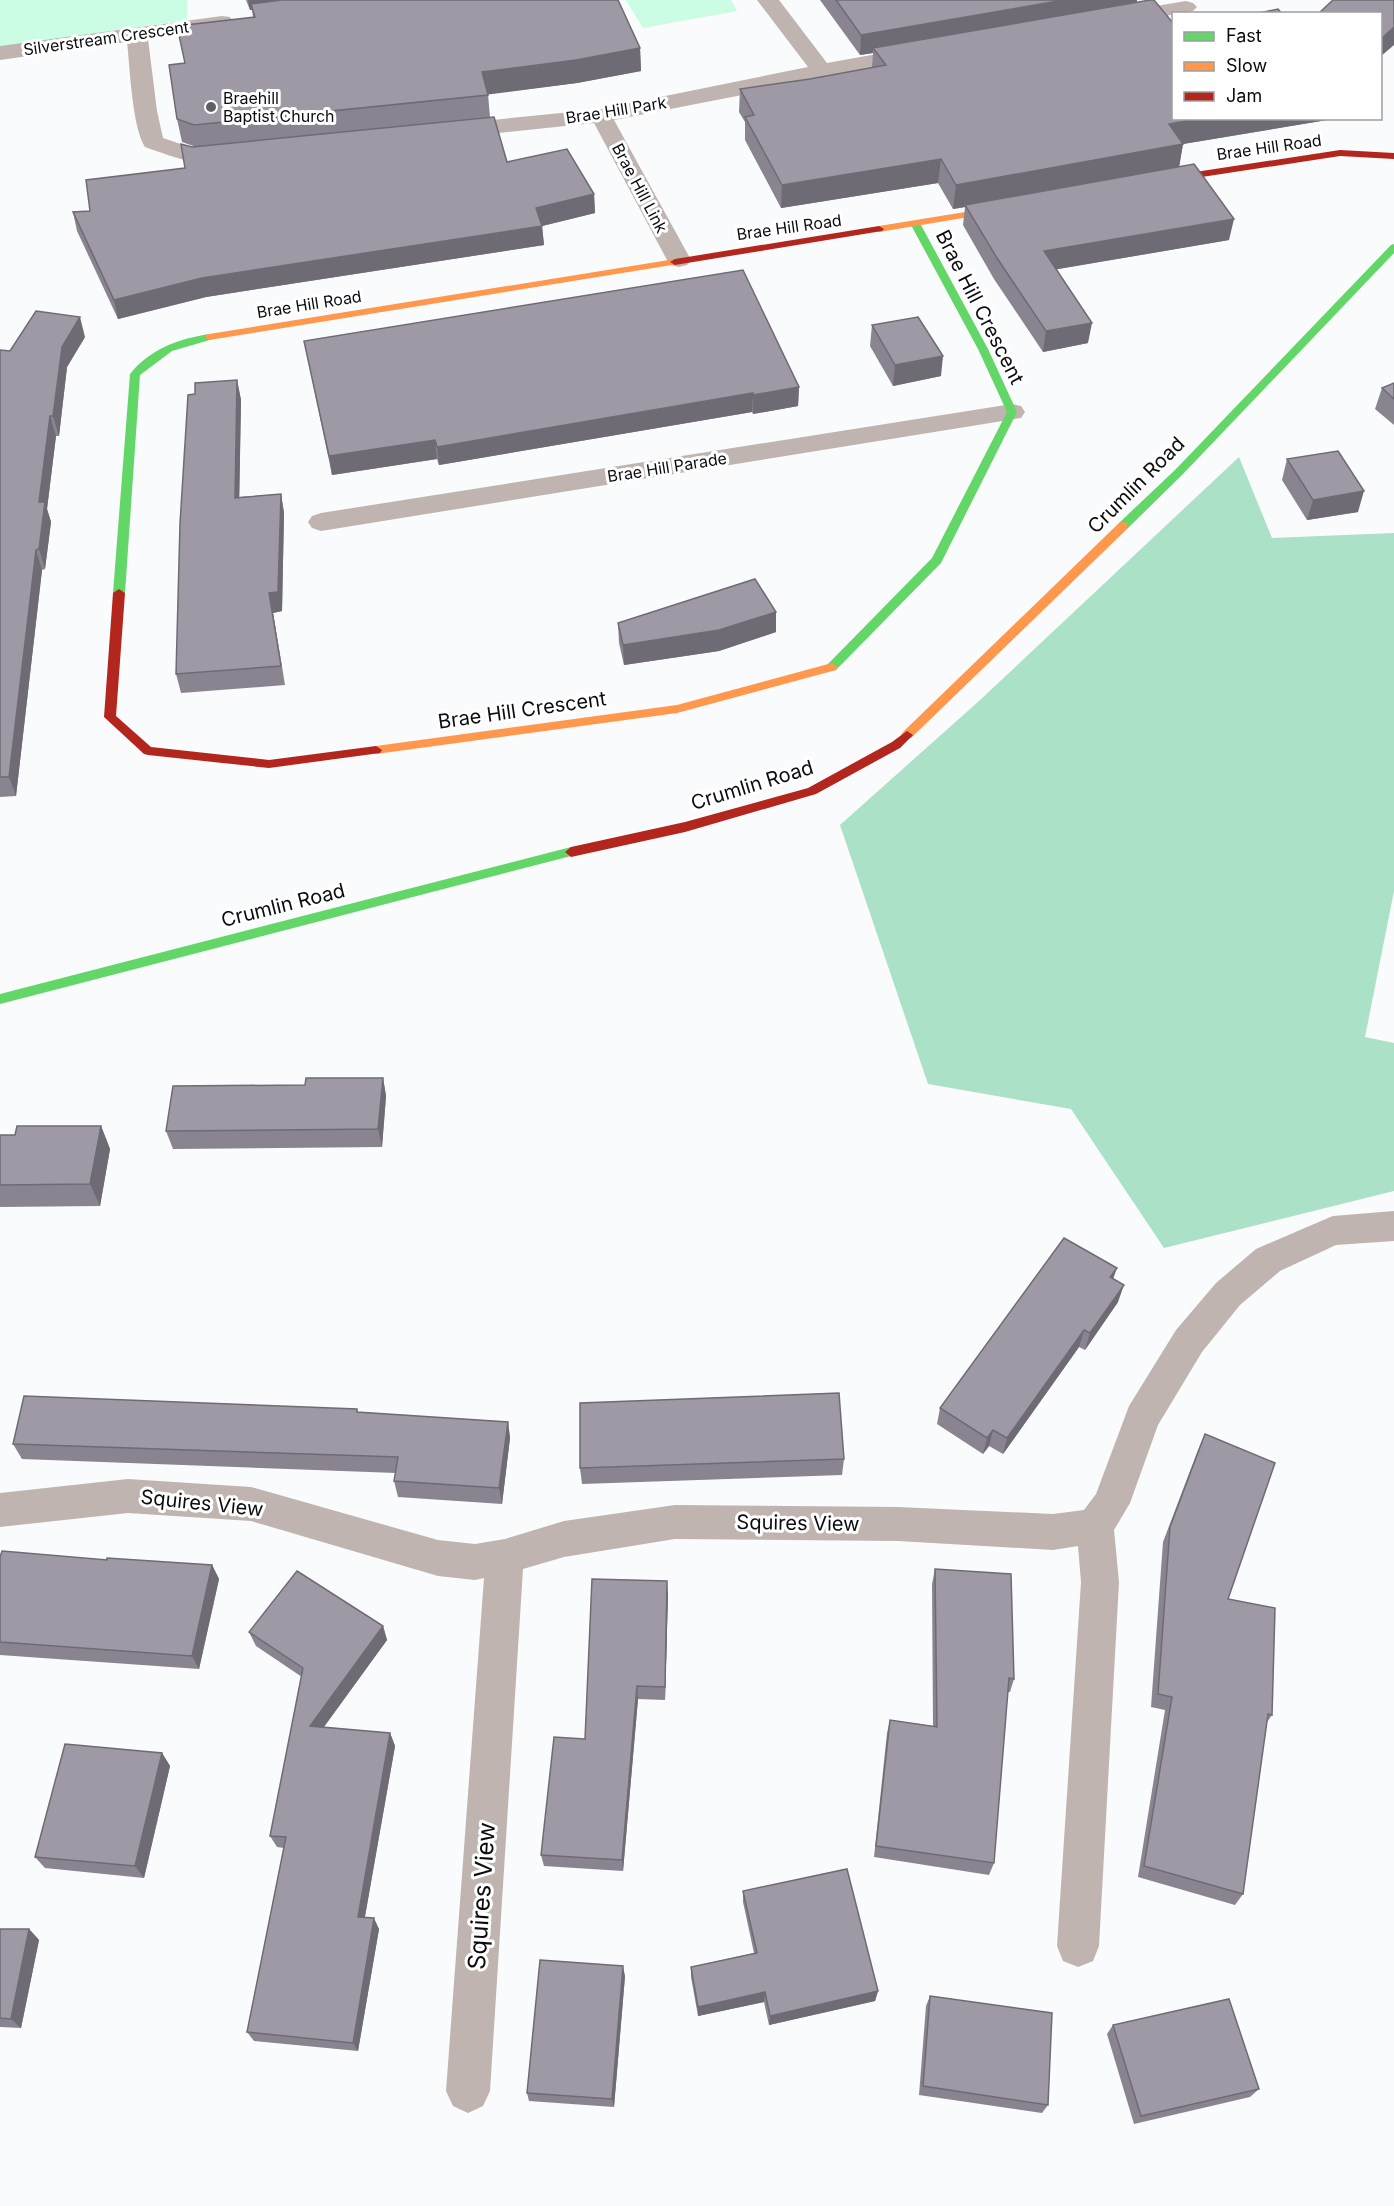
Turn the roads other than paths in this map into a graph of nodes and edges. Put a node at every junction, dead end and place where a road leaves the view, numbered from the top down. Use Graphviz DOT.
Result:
graph roads {
  1 [pos="768,0"];
  2 [pos="1186,7"];
  3 [pos="242,19"];
  4 [pos="1104,21"];
  5 [pos="137,33"];
  6 [pos="940,50"];
  7 [pos="0,53"];
  8 [pos="822,70"];
  9 [pos="601,116"];
  10 [pos="434,133"];
  11 [pos="244,152"];
  12 [pos="1394,156"];
  13 [pos="1144,184"];
  14 [pos="1018,206"];
  15 [pos="916,225"];
  16 [pos="1394,247"];
  17 [pos="679,260"];
  18 [pos="190,340"];
  19 [pos="1012,412"];
  20 [pos="321,522"];
  21 [pos="0,999"];
  22 [pos="1394,1226"];
  23 [pos="0,1510"];
  24 [pos="1095,1526"];
  25 [pos="505,1557"];
  26 [pos="1078,1946"];
  27 [pos="468,2091"];
  1 -- 8 [label="street"];
  2 -- 4 [label="street"];
  3 -- 5 [label="street, Silverstream Crescent"];
  5 -- 7 [label="street, Silverstream Crescent"];
  5 -- 11 [label="street"];
  6 -- 8 [label="street, Brae Hill Park"];
  8 -- 9 [label="street, Brae Hill Park"];
  9 -- 10 [label="street, Brae Hill Park"];
  9 -- 17 [label="street, Brae Hill Link"];
  12 -- 13 [label="street, Brae Hill Road"];
  14 -- 15 [label="street, Brae Hill Road"];
  15 -- 17 [label="street, Brae Hill Road"];
  15 -- 19 [label="street, Brae Hill Crescent"];
  16 -- 21 [label="street, Crumlin Road"];
  17 -- 18 [label="street, Brae Hill Road"];
  18 -- 19 [label="street, Brae Hill Crescent"];
  19 -- 20 [label="street, Brae Hill Parade"];
  22 -- 24 [label="street"];
  23 -- 25 [label="street, Squires View"];
  24 -- 25 [label="street, Squires View"];
  24 -- 26 [label="street"];
  25 -- 27 [label="street, Squires View"];
}
